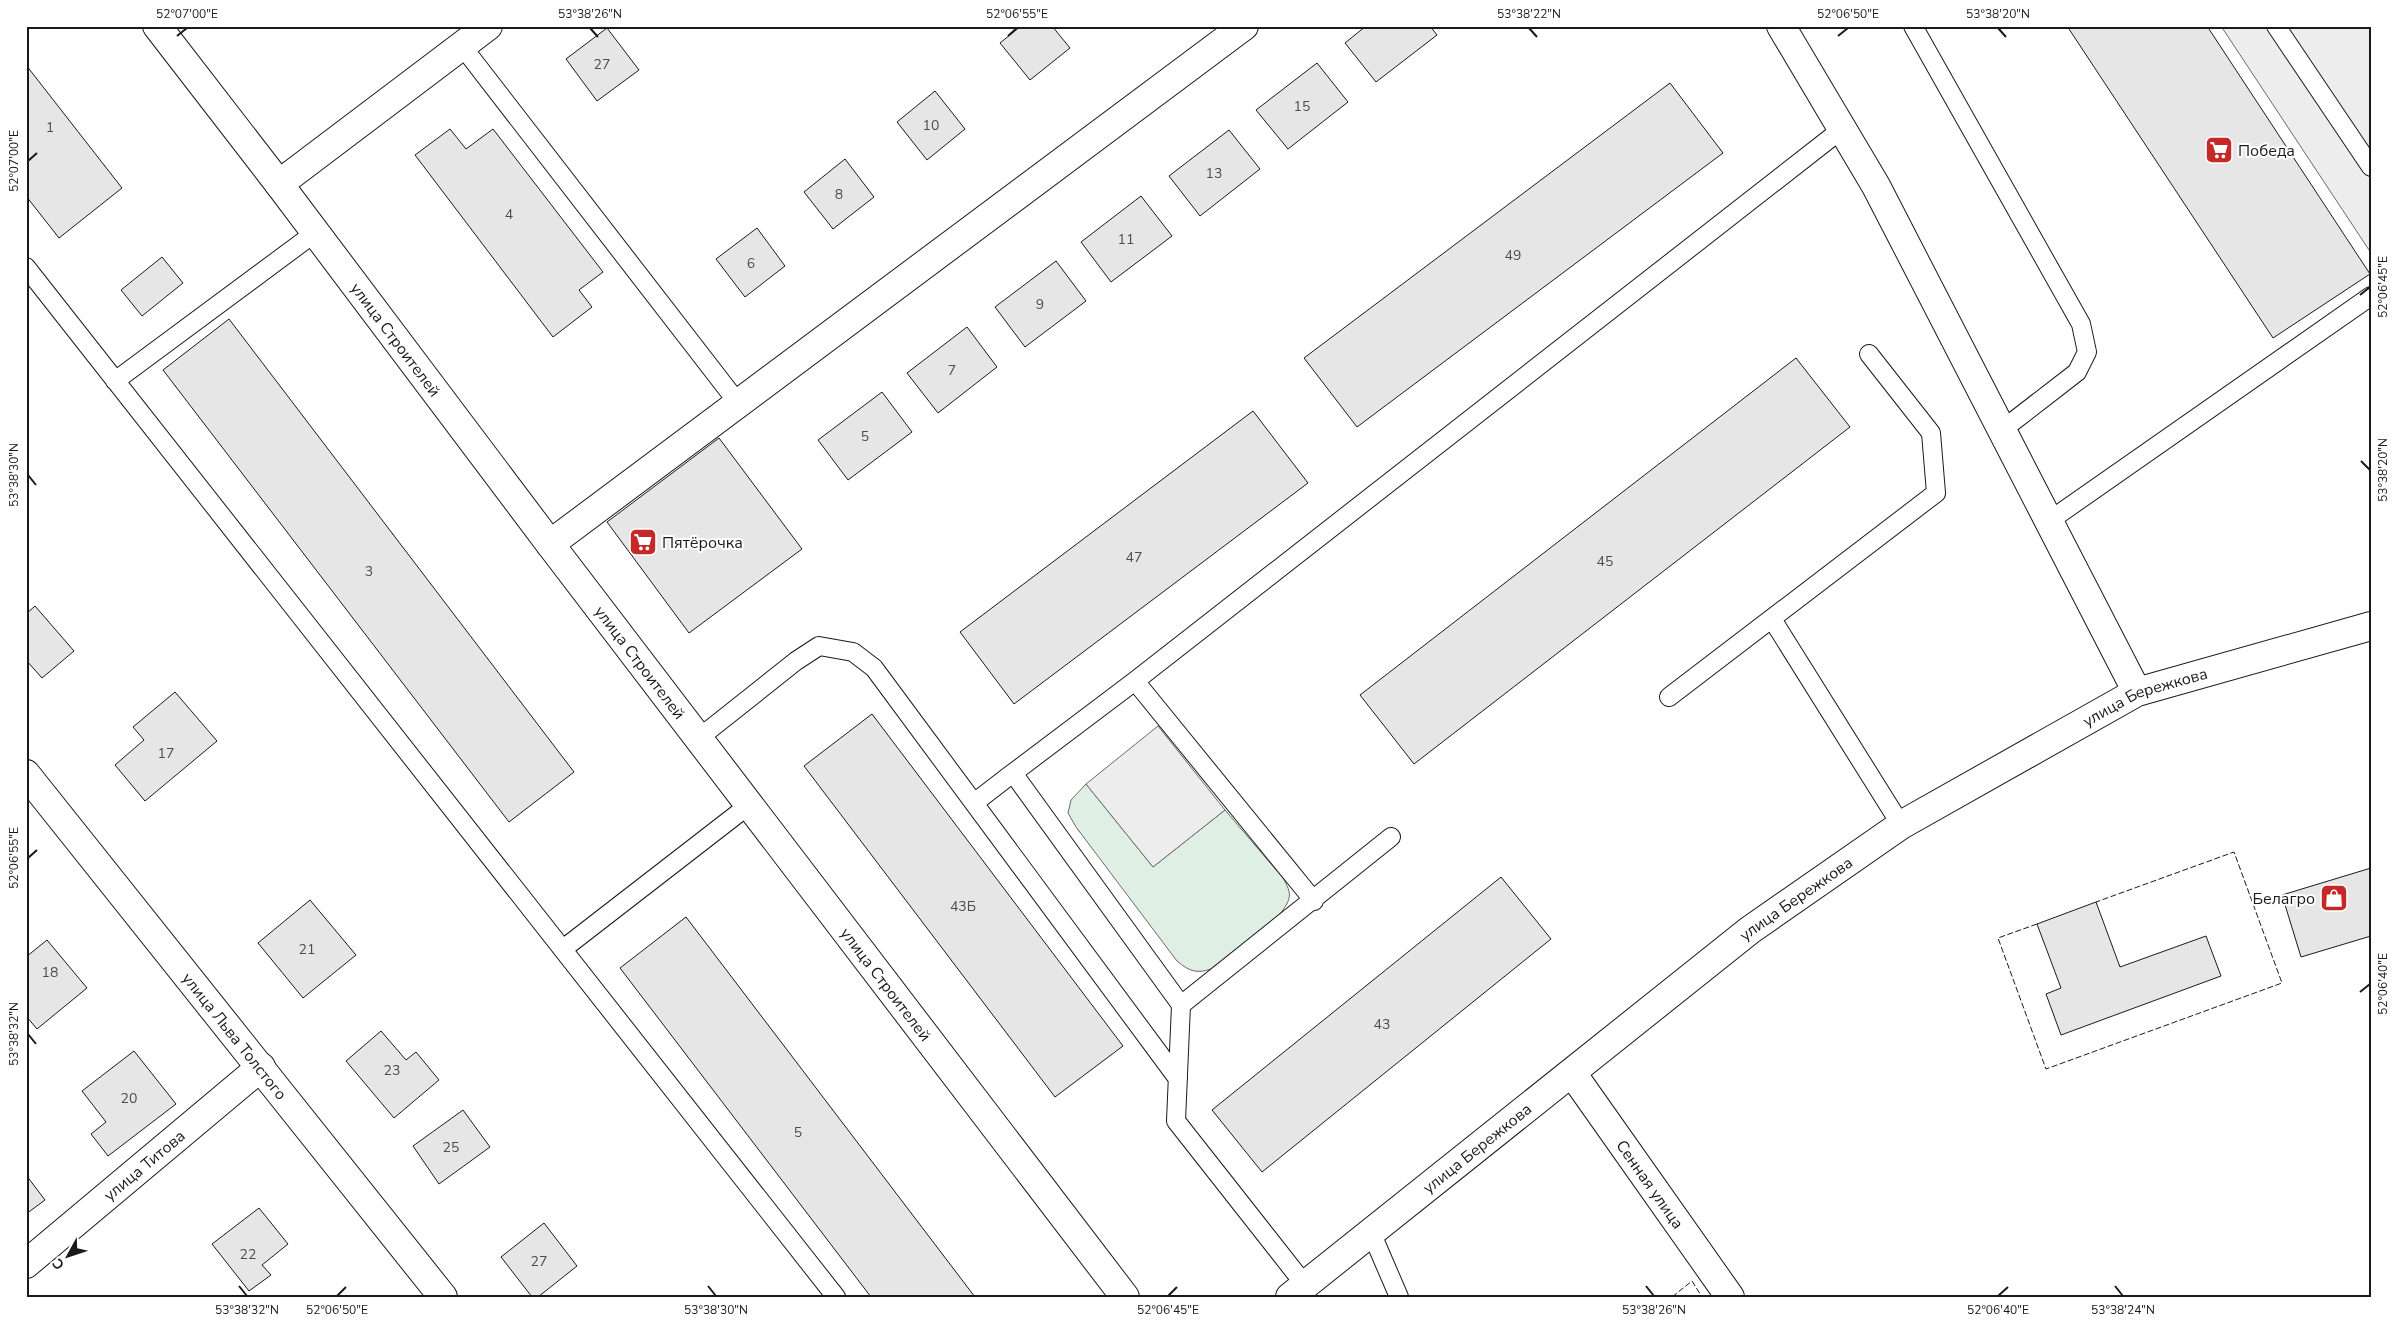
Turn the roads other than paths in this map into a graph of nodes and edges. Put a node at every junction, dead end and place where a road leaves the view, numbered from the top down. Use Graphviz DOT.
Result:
graph roads {
  1 [pos="157,26"];
  2 [pos="488,26"];
  3 [pos="1244,26"];
  4 [pos="1781,26"];
  5 [pos="1913,26"];
  6 [pos="2276,26"];
  7 [pos="462,46"];
  8 [pos="1842,129"];
  9 [pos="2371,167"];
  10 [pos="279,184"];
  11 [pos="316,232"];
  12 [pos="26,267"];
  13 [pos="2371,296"];
  14 [pos="1869,354"];
  15 [pos="115,381"];
  16 [pos="738,403"];
  17 [pos="2002,430"];
  18 [pos="2049,521"];
  19 [pos="550,544"];
  20 [pos="1772,618"];
  21 [pos="2371,626"];
  22 [pos="1135,681"];
  23 [pos="2137,692"];
  24 [pos="1669,697"];
  25 [pos="699,738"];
  26 [pos="1013,773"];
  27 [pos="26,774"];
  28 [pos="974,803"];
  29 [pos="749,805"];
  30 [pos="1900,824"];
  31 [pos="1391,837"];
  32 [pos="1314,901"];
  33 [pos="563,949"];
  34 [pos="1181,1005"];
  35 [pos="261,1067"];
  36 [pos="1572,1072"];
  37 [pos="1178,1078"];
  38 [pos="1371,1232"];
  39 [pos="26,1264"];
  40 [pos="1298,1291"];
  41 [pos="443,1297"];
  42 [pos="836,1297"];
  43 [pos="1125,1297"];
  44 [pos="1399,1297"];
  45 [pos="1730,1297"];
  1 -- 10 [label="street, улица Строителей"];
  2 -- 7 [label="street"];
  3 -- 16 [label="street"];
  4 -- 8 [label="street"];
  5 -- 17 [label="lane"];
  6 -- 9 [label="lane"];
  7 -- 10 [label="street"];
  7 -- 16 [label="lane"];
  8 -- 17 [label="street"];
  8 -- 22 [label="lane"];
  10 -- 11 [label="street, улица Строителей"];
  11 -- 15 [label="lane"];
  11 -- 19 [label="street, улица Строителей"];
  12 -- 15 [label="lane"];
  13 -- 18 [label="lane"];
  14 -- 20 [label="lane"];
  15 -- 33 [label="lane"];
  16 -- 19 [label="street"];
  17 -- 18 [label="street"];
  18 -- 23 [label="street"];
  19 -- 25 [label="street, улица Строителей"];
  20 -- 24 [label="lane"];
  20 -- 30 [label="lane"];
  21 -- 23 [label="street, улица Бережкова"];
  22 -- 26 [label="lane"];
  22 -- 32 [label="lane"];
  23 -- 30 [label="street, улица Бережкова"];
  25 -- 28 [label="lane"];
  25 -- 29 [label="street, улица Строителей"];
  26 -- 28 [label="lane"];
  26 -- 34 [label="lane"];
  27 -- 35 [label="street, улица Льва Толстого"];
  28 -- 37 [label="lane"];
  29 -- 33 [label="lane"];
  29 -- 43 [label="street, улица Строителей"];
  30 -- 36 [label="street, улица Бережкова"];
  31 -- 32 [label="lane"];
  32 -- 34 [label="lane"];
  33 -- 42 [label="lane"];
  34 -- 37 [label="lane"];
  35 -- 39 [label="street, улица Титова"];
  35 -- 41 [label="street, улица Льва Толстого"];
  36 -- 38 [label="street, улица Бережкова"];
  36 -- 45 [label="street, Сенная улица"];
  37 -- 40 [label="lane"];
  38 -- 40 [label="street, улица Бережкова"];
  38 -- 44 [label="lane"];
}
